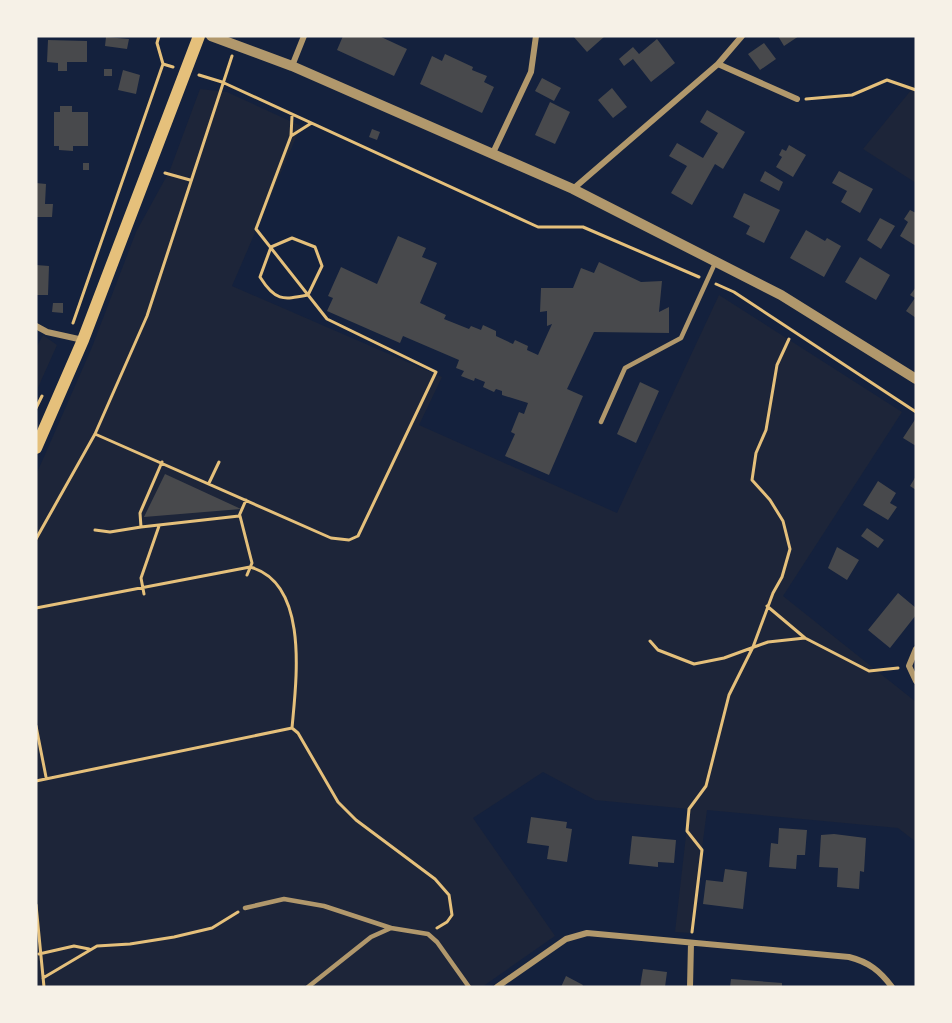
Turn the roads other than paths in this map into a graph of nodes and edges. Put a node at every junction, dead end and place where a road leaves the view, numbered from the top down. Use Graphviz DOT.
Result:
graph roads {
  1 [pos="199,36"];
  2 [pos="211,36"];
  3 [pos="304,36"];
  4 [pos="536,36"];
  5 [pos="742,36"];
  6 [pos="718,64"];
  7 [pos="292,66"];
  8 [pos="797,99"];
  9 [pos="492,156"];
  10 [pos="573,189"];
  11 [pos="717,261"];
  12 [pos="36,326"];
  13 [pos="83,340"];
  14 [pos="916,379"];
  15 [pos="600,422"];
  16 [pos="36,448"];
  17 [pos="916,649"];
  18 [pos="916,681"];
  19 [pos="245,908"];
  20 [pos="391,928"];
  21 [pos="691,943"];
  22 [pos="308,987"];
  23 [pos="469,987"];
  24 [pos="497,987"];
  25 [pos="690,987"];
  26 [pos="892,987"];
  1 -- 13 [label="main road"];
  2 -- 7 [label="street"];
  3 -- 7 [label="street"];
  4 -- 9 [label="street"];
  5 -- 6 [label="street"];
  6 -- 8 [label="street"];
  6 -- 10 [label="street"];
  7 -- 9 [label="street"];
  9 -- 10 [label="street"];
  10 -- 11 [label="street"];
  11 -- 14 [label="street"];
  11 -- 15 [label="lane"];
  12 -- 13 [label="street"];
  13 -- 16 [label="main road"];
  17 -- 18 [label="street"];
  19 -- 20 [label="lane"];
  20 -- 22 [label="lane"];
  20 -- 23 [label="lane"];
  21 -- 24 [label="street"];
  21 -- 25 [label="street"];
  21 -- 26 [label="street"];
}
